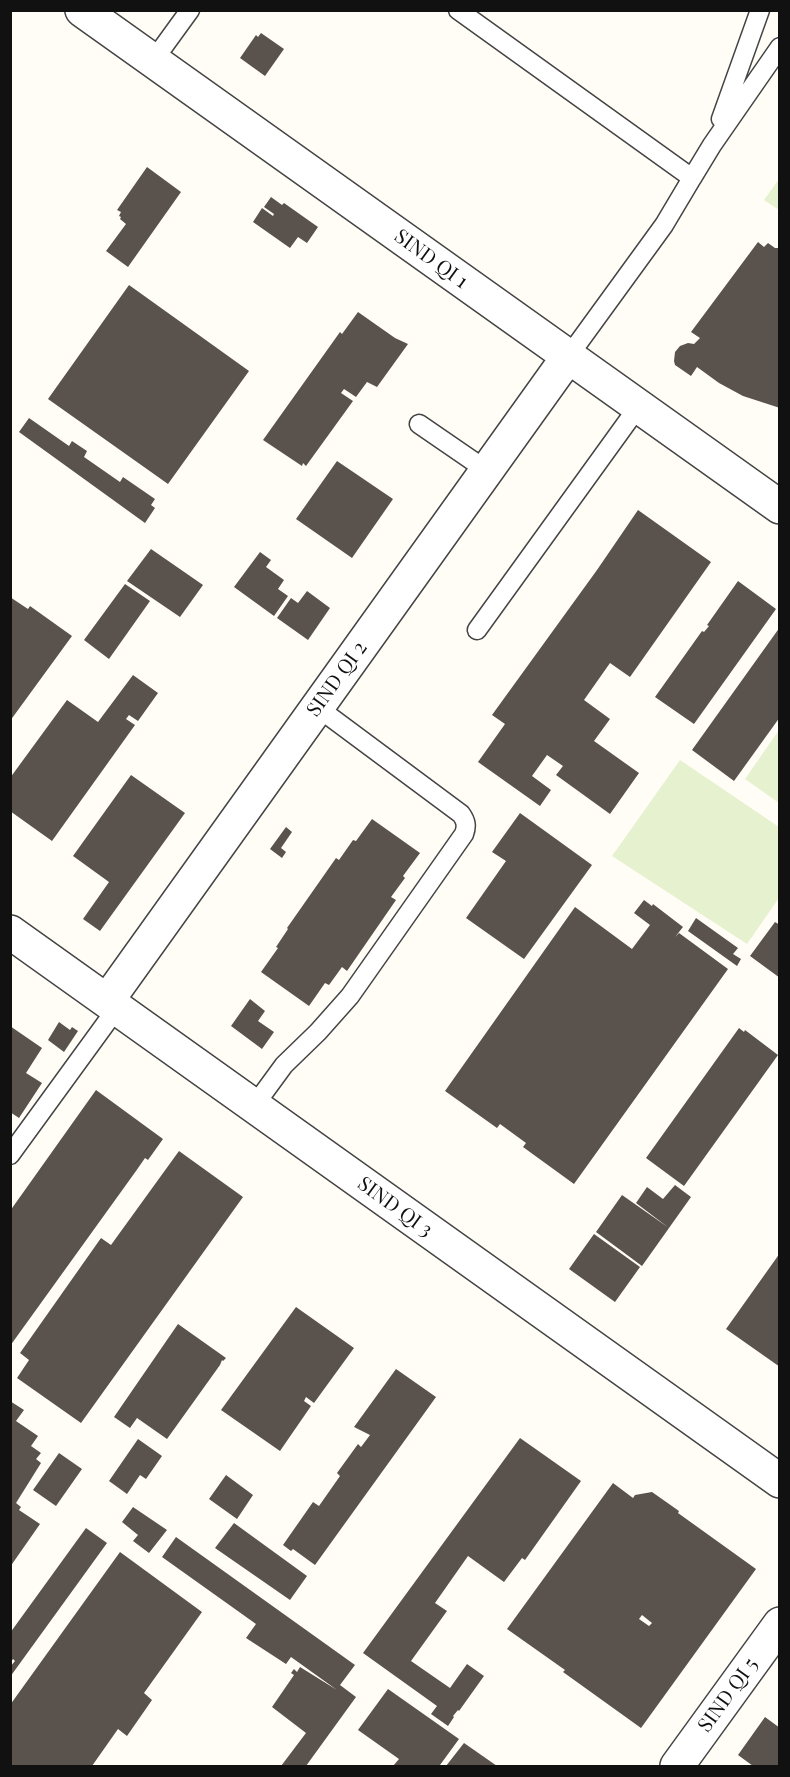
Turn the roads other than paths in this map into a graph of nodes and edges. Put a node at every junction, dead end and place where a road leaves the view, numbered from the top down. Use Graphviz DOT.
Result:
graph roads {
  1 [pos="82,10"];
  2 [pos="190,10"];
  3 [pos="458,10"];
  4 [pos="760,10"];
  5 [pos="780,47"];
  6 [pos="153,61"];
  7 [pos="712,145"];
  8 [pos="692,178"];
  9 [pos="568,357"];
  10 [pos="638,407"];
  11 [pos="419,424"];
  12 [pos="486,470"];
  13 [pos="780,507"];
  14 [pos="477,630"];
  15 [pos="316,707"];
  16 [pos="10,932"];
  17 [pos="112,1004"];
  18 [pos="254,1106"];
  19 [pos="10,1155"];
  20 [pos="780,1481"];
  21 [pos="780,1624"];
  22 [pos="677,1767"];
  1 -- 6 [label="street, SIND QI 1"];
  2 -- 6 [label="lane"];
  3 -- 8 [label="lane"];
  4 -- 7 [label="lane"];
  5 -- 7 [label="lane"];
  6 -- 9 [label="street, SIND QI 1"];
  7 -- 8 [label="lane"];
  8 -- 9 [label="lane"];
  9 -- 10 [label="street, SIND QI 1"];
  9 -- 12 [label="street, SIND QI 2"];
  10 -- 13 [label="street, SIND QI 1"];
  10 -- 14 [label="lane"];
  11 -- 12 [label="lane"];
  12 -- 15 [label="street, SIND QI 2"];
  15 -- 17 [label="street, SIND QI 2"];
  15 -- 18 [label="lane"];
  16 -- 17 [label="street, SIND QI 3"];
  17 -- 18 [label="street, SIND QI 3"];
  17 -- 19 [label="lane"];
  18 -- 20 [label="street, SIND QI 3"];
  21 -- 22 [label="street, SIND QI 5"];
}
